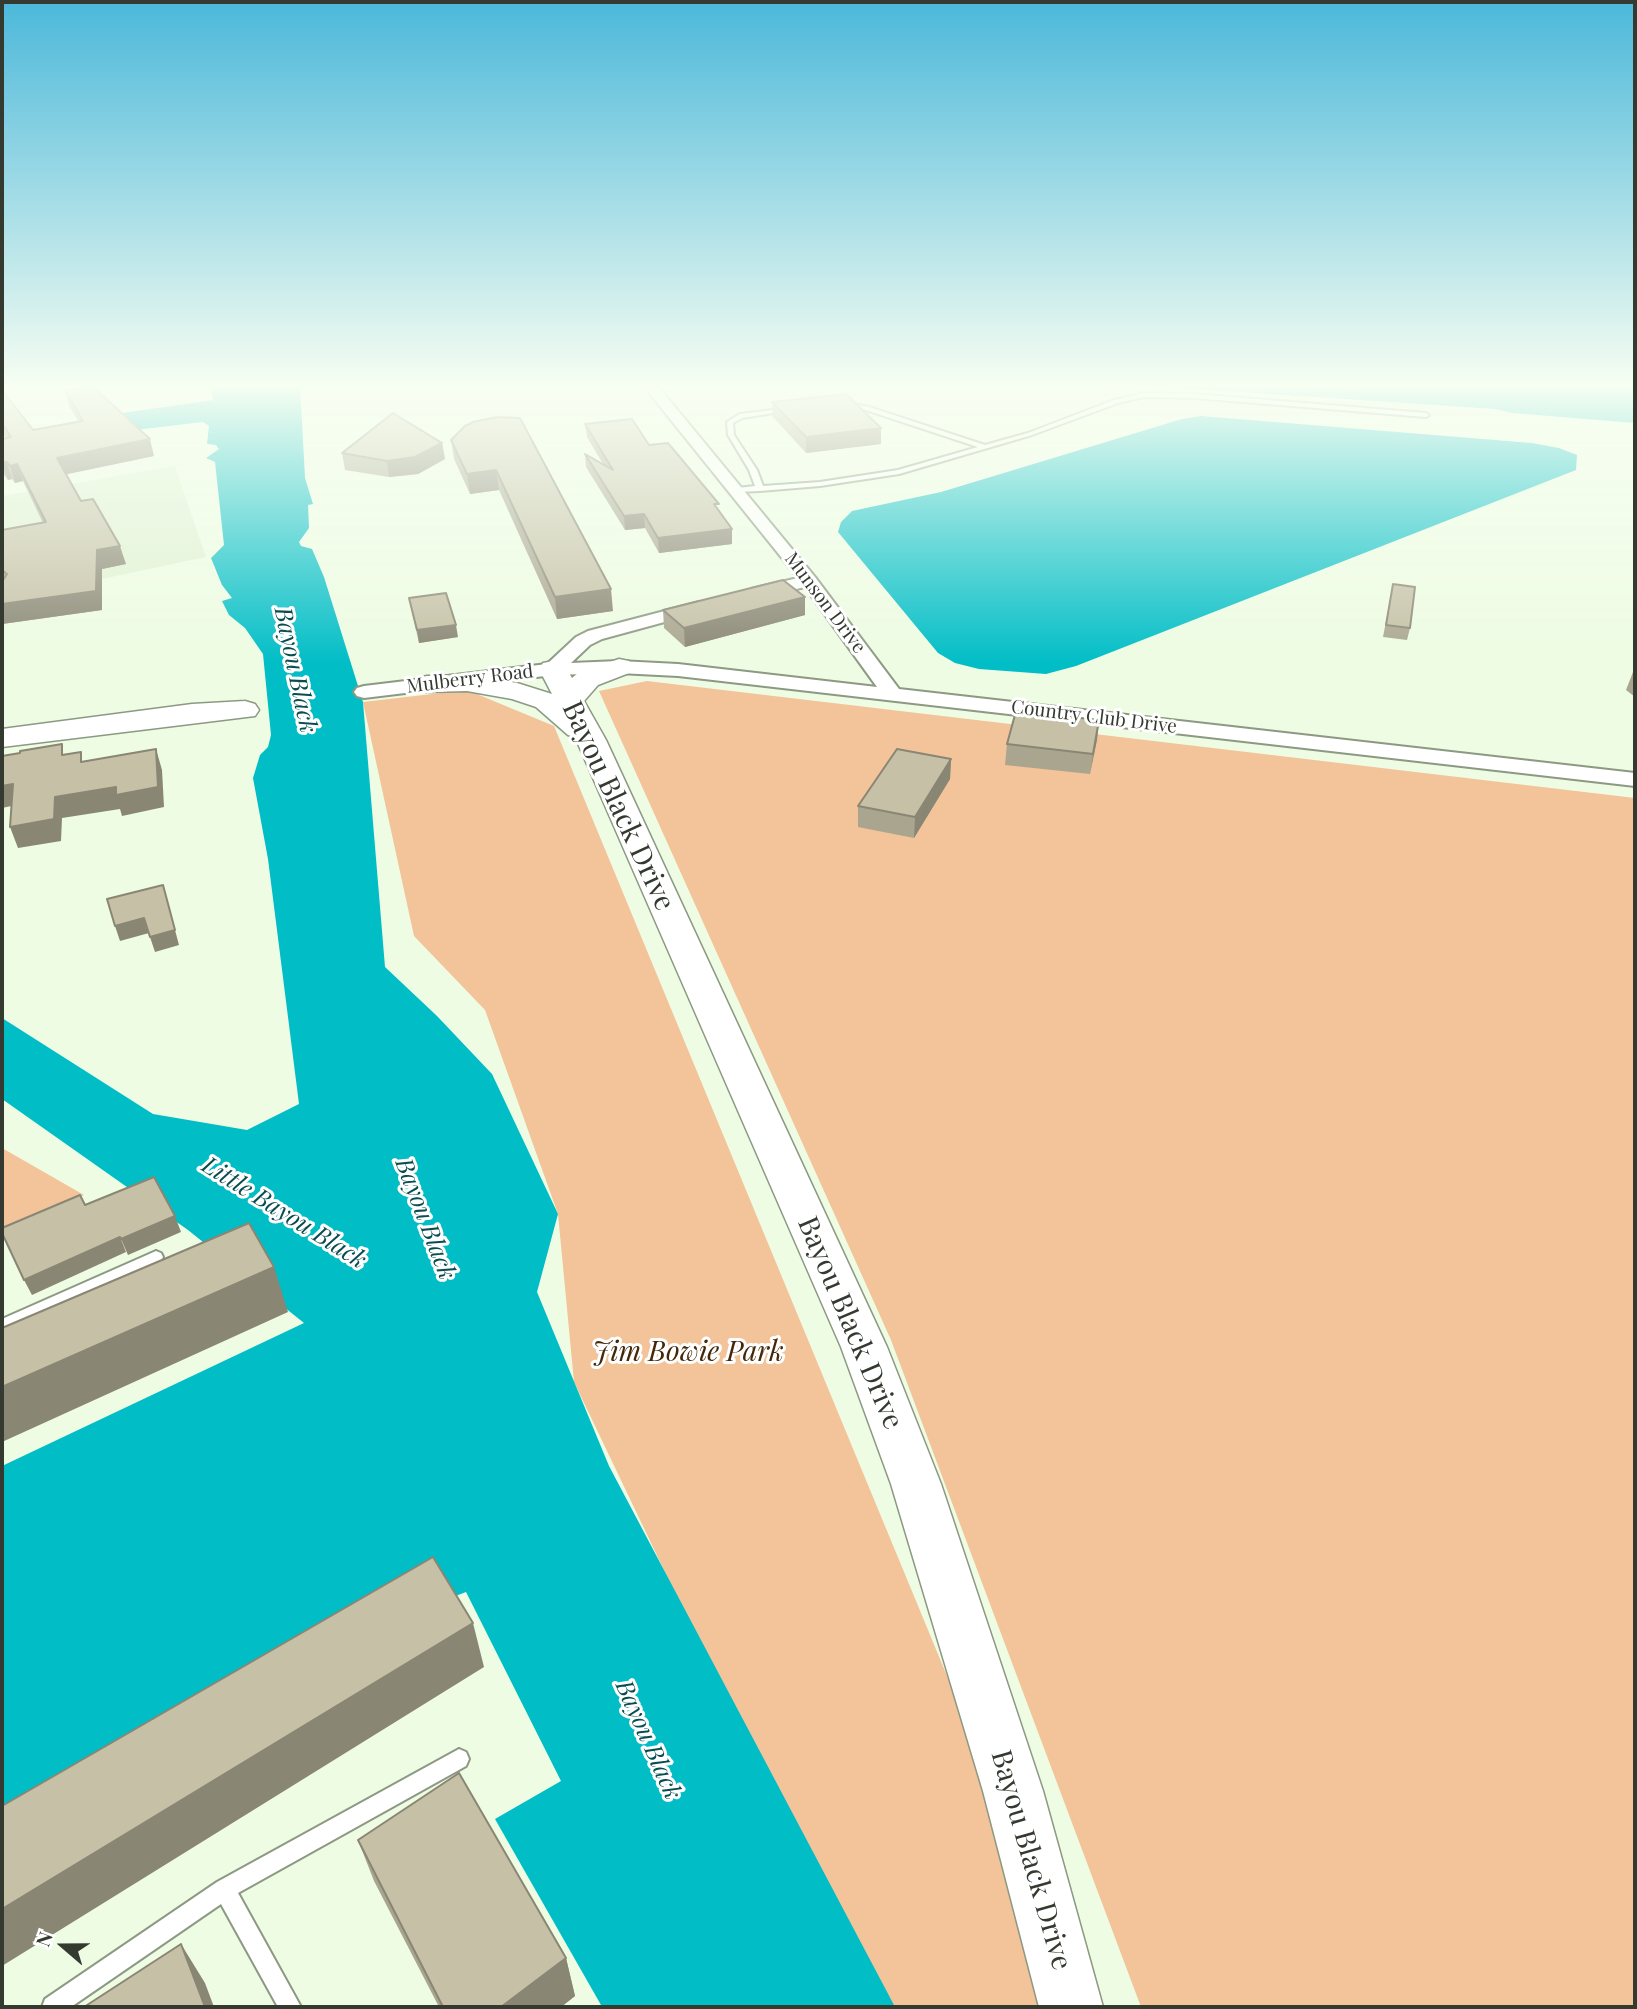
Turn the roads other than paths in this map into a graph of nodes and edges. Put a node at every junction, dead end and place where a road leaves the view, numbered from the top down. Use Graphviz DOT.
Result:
graph roads {
  1 [pos="727,478"];
  2 [pos="756,478"];
  3 [pos="861,478"];
  4 [pos="760,489"];
  5 [pos="737,490"];
  6 [pos="809,580"];
  7 [pos="620,667"];
  8 [pos="427,684"];
  9 [pos="562,684"];
  10 [pos="364,692"];
  11 [pos="892,694"];
  12 [pos="245,710"];
  13 [pos="2,738"];
  14 [pos="591,740"];
  15 [pos="1635,780"];
  16 [pos="156,1257"];
  17 [pos="2,1325"];
  18 [pos="459,1759"];
  19 [pos="224,1889"];
  20 [pos="53,2007"];
  21 [pos="290,2007"];
  22 [pos="1071,2007"];
  1 -- 5 [label="street, Munson Drive"];
  2 -- 4 [label="lane"];
  3 -- 4 [label="lane"];
  4 -- 5 [label="lane"];
  5 -- 6 [label="street, Munson Drive"];
  6 -- 9 [label="street, Mulberry Road"];
  6 -- 11 [label="street, Munson Drive"];
  7 -- 9 [label="street"];
  7 -- 11 [label="street, Country Club Drive"];
  8 -- 9 [label="street, Mulberry Road"];
  8 -- 10 [label="street, Mulberry Road"];
  8 -- 14 [label="street"];
  9 -- 14 [label="street, Bayou Black Drive"];
  11 -- 15 [label="street, Country Club Drive"];
  12 -- 13 [label="street"];
  14 -- 22 [label="street, Bayou Black Drive"];
  16 -- 17 [label="lane"];
  18 -- 19 [label="lane"];
  19 -- 20 [label="lane"];
  19 -- 21 [label="lane"];
}
